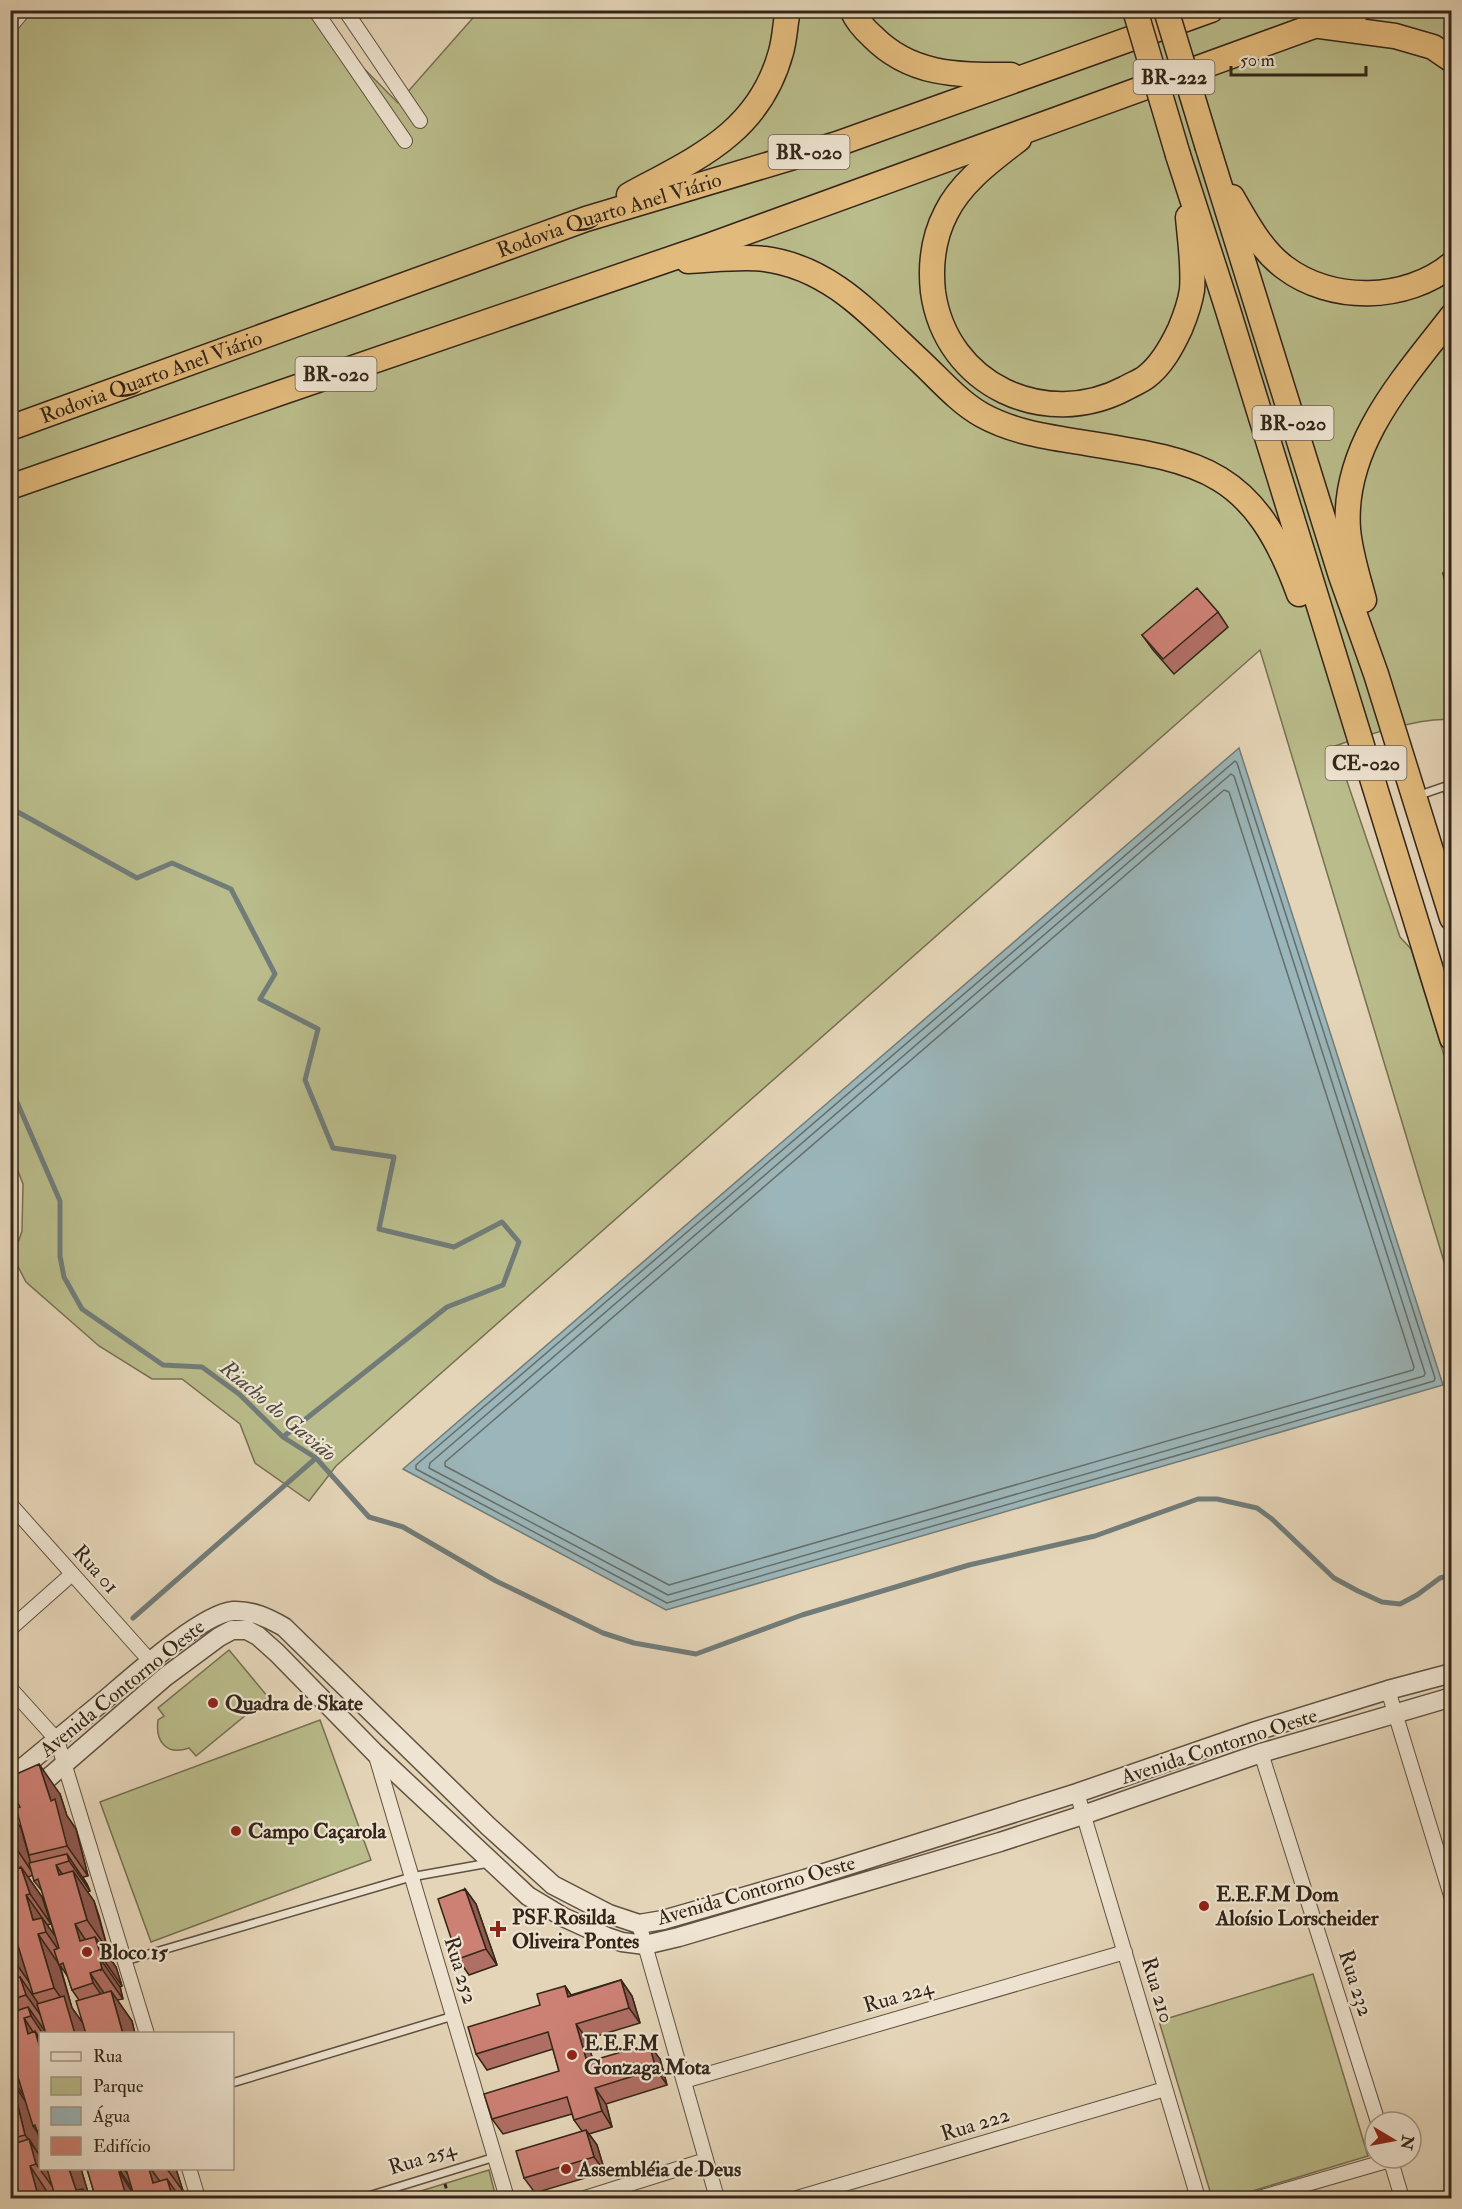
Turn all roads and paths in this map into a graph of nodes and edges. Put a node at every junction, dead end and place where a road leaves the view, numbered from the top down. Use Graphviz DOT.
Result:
graph roads {
  1 [pos="24,10"];
  2 [pos="315,10"];
  3 [pos="345,10"];
  4 [pos="788,10"];
  5 [pos="852,10"];
  6 [pos="1136,10"];
  7 [pos="1166,10"];
  8 [pos="1211,10"];
  9 [pos="1358,10"];
  10 [pos="1315,26"];
  11 [pos="10,27"];
  12 [pos="1452,60"];
  13 [pos="1029,76"];
  14 [pos="420,121"];
  15 [pos="1032,128"];
  16 [pos="405,141"];
  17 [pos="1180,161"];
  18 [pos="1215,171"];
  19 [pos="586,219"];
  20 [pos="662,262"];
  21 [pos="1452,264"];
  22 [pos="1452,316"];
  23 [pos="10,428"];
  24 [pos="10,487"];
  25 [pos="1332,651"];
  26 [pos="1376,674"];
  27 [pos="1449,785"];
  28 [pos="1414,797"];
  29 [pos="1452,807"];
  30 [pos="1452,918"];
  31 [pos="1452,1038"];
  32 [pos="10,1504"];
  33 [pos="72,1574"];
  34 [pos="232,1611"];
  35 [pos="10,1629"];
  36 [pos="232,1630"];
  37 [pos="151,1662"];
  38 [pos="1452,1673"];
  39 [pos="10,1688"];
  40 [pos="1388,1690"];
  41 [pos="1452,1696"];
  42 [pos="1395,1713"];
  43 [pos="57,1740"];
  44 [pos="375,1753"];
  45 [pos="1261,1753"];
  46 [pos="64,1764"];
  47 [pos="10,1778"];
  48 [pos="1077,1793"];
  49 [pos="10,1811"];
  50 [pos="1083,1815"];
  51 [pos="491,1863"];
  52 [pos="411,1877"];
  53 [pos="1452,1899"];
  54 [pos="639,1924"];
  55 [pos="645,1945"];
  56 [pos="1125,1952"];
  57 [pos="125,1961"];
  58 [pos="453,2016"];
  59 [pos="146,2032"];
  60 [pos="684,2081"];
  61 [pos="234,2082"];
  62 [pos="1165,2090"];
  63 [pos="1374,2110"];
  64 [pos="495,2157"];
  65 [pos="706,2160"];
  66 [pos="1363,2167"];
  67 [pos="189,2170"];
  68 [pos="1393,2170"];
  69 [pos="198,2199"];
  70 [pos="362,2199"];
  71 [pos="448,2199"];
  72 [pos="459,2199"];
  73 [pos="507,2199"];
  74 [pos="585,2199"];
  75 [pos="717,2199"];
  76 [pos="797,2199"];
  77 [pos="1198,2199"];
  78 [pos="1259,2199"];
  79 [pos="1402,2199"];
  1 -- 11 [label="street"];
  2 -- 16 [label="street"];
  3 -- 14 [label="street"];
  4 -- 19 [label="highway"];
  5 -- 13 [label="highway"];
  6 -- 17 [label="highway, BR-020, bridge"];
  7 -- 18 [label="highway, BR-020, bridge"];
  8 -- 13 [label="highway, Rodovia Quarto Anel Viário / BR-020"];
  9 -- 10 [label="highway, BR-222"];
  10 -- 12 [label="highway"];
  10 -- 15 [label="highway, BR-222"];
  13 -- 19 [label="highway, Rodovia Quarto Anel Viário / BR-020"];
  15 -- 17 [label="highway"];
  15 -- 20 [label="highway, BR-020"];
  17 -- 25 [label="highway, BR-020"];
  18 -- 21 [label="highway"];
  18 -- 26 [label="highway, BR-020"];
  19 -- 23 [label="highway, Rodovia Quarto Anel Viário / BR-020"];
  20 -- 24 [label="highway, BR-020"];
  20 -- 25 [label="highway"];
  22 -- 26 [label="highway"];
  25 -- 31 [label="highway, CE-020"];
  26 -- 28 [label="highway, CE-020"];
  27 -- 28 [label="lane"];
  27 -- 29 [label="lane"];
  28 -- 30 [label="highway, CE-020"];
  32 -- 33 [label="street, Rua 01"];
  33 -- 35 [label="street"];
  33 -- 37 [label="street, Rua 01"];
  34 -- 36 [label="street"];
  34 -- 37 [label="street, Avenida Contorno Oeste"];
  34 -- 54 [label="street, Avenida Contorno Oeste"];
  36 -- 44 [label="street, Avenida Contorno Oeste"];
  36 -- 46 [label="street, Avenida Contorno Oeste"];
  37 -- 43 [label="street, Avenida Contorno Oeste"];
  38 -- 40 [label="street, Avenida Contorno Oeste"];
  39 -- 43 [label="street"];
  40 -- 42 [label="street"];
  40 -- 48 [label="street, Avenida Contorno Oeste"];
  41 -- 42 [label="street, Avenida Contorno Oeste"];
  42 -- 45 [label="street, Avenida Contorno Oeste"];
  42 -- 53 [label="street"];
  43 -- 46 [label="street"];
  43 -- 47 [label="street, Avenida Contorno Oeste"];
  44 -- 51 [label="street, Avenida Contorno Oeste"];
  44 -- 52 [label="street, Rua 252"];
  45 -- 50 [label="street, Avenida Contorno Oeste"];
  45 -- 63 [label="street, Rua 232"];
  46 -- 49 [label="street, Avenida Contorno Oeste"];
  46 -- 57 [label="street"];
  48 -- 50 [label="street, Rua 210"];
  48 -- 54 [label="street, Avenida Contorno Oeste"];
  50 -- 55 [label="street, Avenida Contorno Oeste"];
  50 -- 56 [label="street, Rua 210"];
  51 -- 52 [label="lane"];
  51 -- 55 [label="street, Avenida Contorno Oeste"];
  52 -- 57 [label="lane"];
  52 -- 58 [label="street, Rua 252"];
  54 -- 55 [label="street"];
  55 -- 60 [label="street"];
  56 -- 60 [label="street, Rua 224"];
  56 -- 62 [label="street, Rua 210"];
  57 -- 59 [label="street"];
  58 -- 61 [label="lane"];
  58 -- 64 [label="street, Rua 252"];
  60 -- 65 [label="street"];
  62 -- 76 [label="street, Rua 222"];
  62 -- 77 [label="street, Rua 210"];
  64 -- 70 [label="lane, Rua 254"];
  64 -- 73 [label="street, Rua 252"];
  65 -- 74 [label="street"];
  65 -- 75 [label="street"];
  66 -- 78 [label="street"];
  67 -- 69 [label="street"];
  68 -- 79 [label="street"];
  71 -- 72 [label="path"];
}
